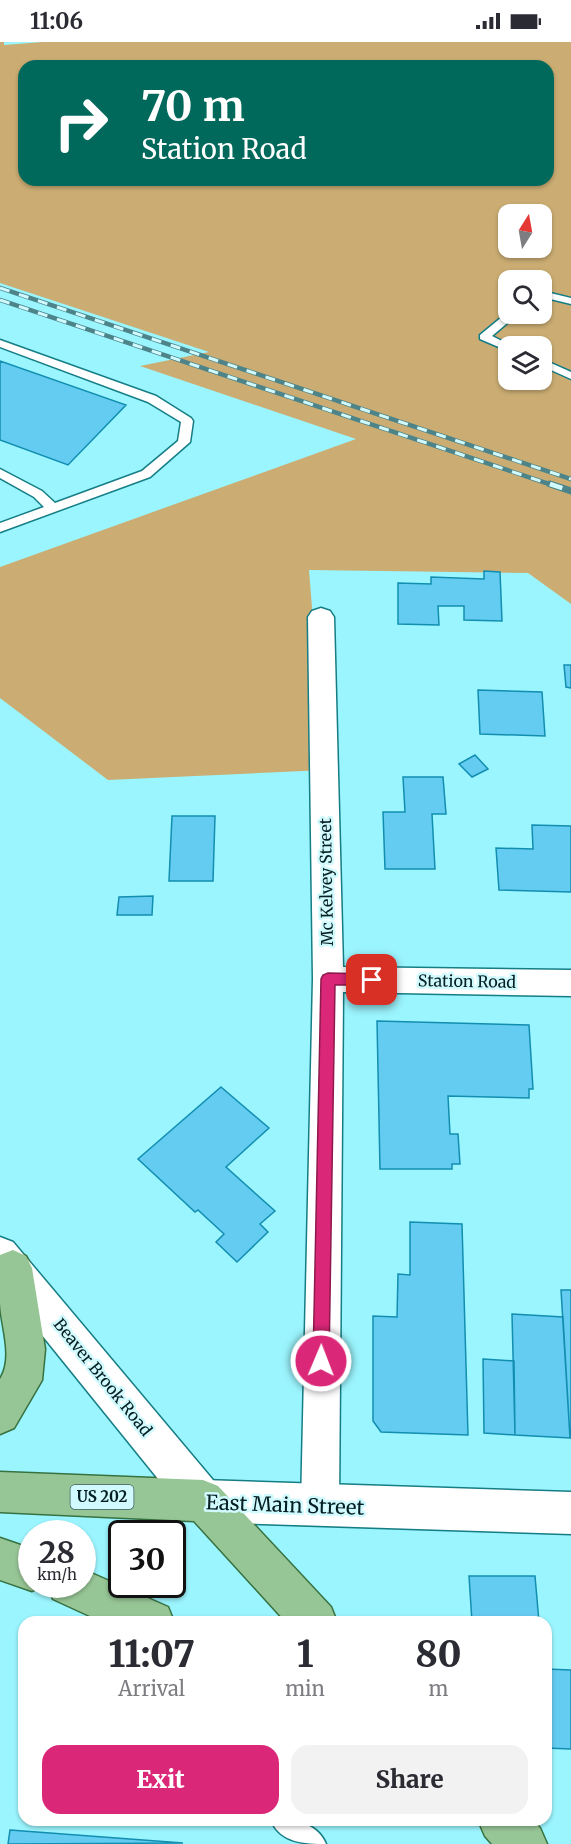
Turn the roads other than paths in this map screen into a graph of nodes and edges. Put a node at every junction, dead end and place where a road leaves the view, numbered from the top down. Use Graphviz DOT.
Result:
graph roads {
  1 [pos="552,297"];
  2 [pos="571,302"];
  3 [pos="500,324"];
  4 [pos="498,343"];
  5 [pos="0,344"];
  6 [pos="552,367"];
  7 [pos="571,376"];
  8 [pos="0,473"];
  9 [pos="53,508"];
  10 [pos="0,528"];
  11 [pos="321,617"];
  12 [pos="328,979"];
  13 [pos="571,983"];
  14 [pos="6,1261"];
  15 [pos="0,1414"];
  16 [pos="0,1492"];
  17 [pos="203,1501"];
  18 [pos="320,1506"];
  19 [pos="571,1513"];
  20 [pos="0,1559"];
  21 [pos="18,1565"];
  22 [pos="96,1597"];
  23 [pos="140,1616"];
  24 [pos="310,1616"];
  25 [pos="290,1826"];
  26 [pos="507,1826"];
  27 [pos="316,1844"];
  28 [pos="524,1844"];
  1 -- 2 [label="lane"];
  3 -- 4 [label="lane"];
  5 -- 9 [label="lane"];
  6 -- 7 [label="lane"];
  8 -- 9 [label="lane"];
  9 -- 10 [label="lane"];
  11 -- 12 [label="street, Mc Kelvey Street"];
  12 -- 13 [label="street, Station Road"];
  12 -- 18 [label="street, Mc Kelvey Street"];
  14 -- 15 [label="main road"];
  14 -- 17 [label="main road, Beaver Brook Road"];
  16 -- 17 [label="main road, East Main Street / US 202"];
  17 -- 18 [label="main road, East Main Street"];
  17 -- 24 [label="main road"];
  18 -- 19 [label="main road, East Main Street"];
  20 -- 21 [label="main road"];
  22 -- 23 [label="main road"];
  25 -- 27 [label="lane"];
  26 -- 28 [label="main road"];
}
